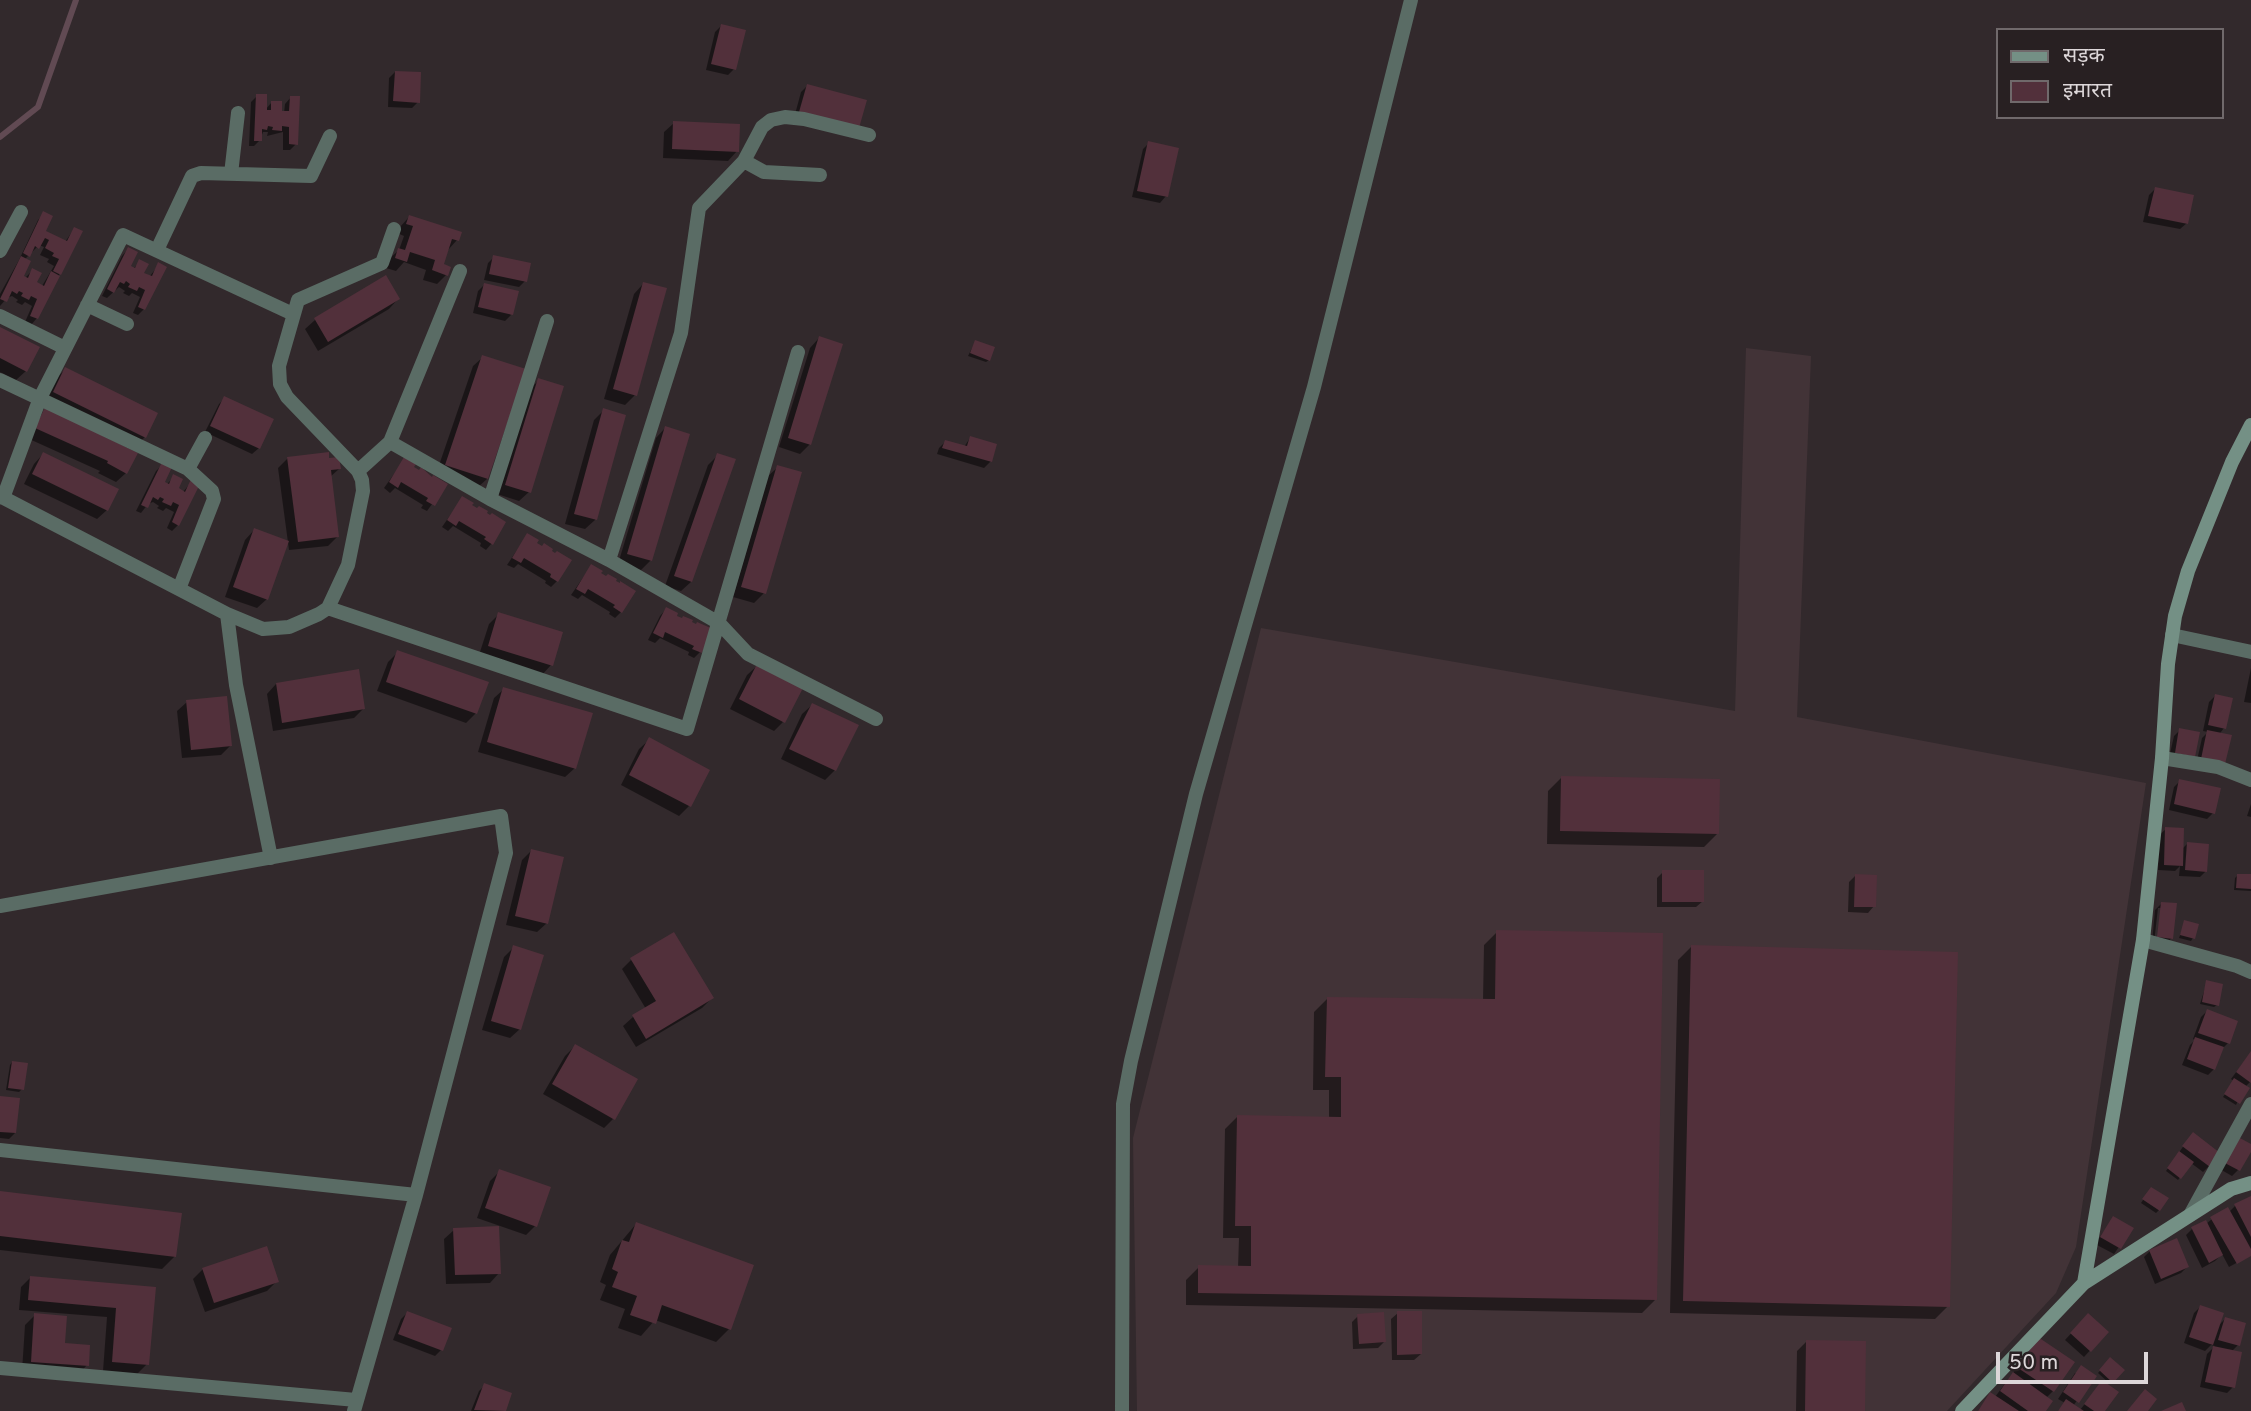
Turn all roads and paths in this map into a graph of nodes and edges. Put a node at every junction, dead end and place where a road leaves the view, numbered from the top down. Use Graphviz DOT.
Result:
graph roads {
  1 [pos="1411,0"];
  2 [pos="238,113"];
  3 [pos="869,135"];
  4 [pos="330,136"];
  5 [pos="744,162"];
  6 [pos="231,174"];
  7 [pos="820,175"];
  8 [pos="21,212"];
  9 [pos="394,229"];
  10 [pos="158,250"];
  11 [pos="0,251"];
  12 [pos="460,271"];
  13 [pos="87,305"];
  14 [pos="293,314"];
  15 [pos="0,316"];
  16 [pos="547,321"];
  17 [pos="127,324"];
  18 [pos="65,348"];
  19 [pos="798,352"];
  20 [pos="0,380"];
  21 [pos="40,398"];
  22 [pos="2251,425"];
  23 [pos="205,438"];
  24 [pos="390,442"];
  25 [pos="188,469"];
  26 [pos="358,471"];
  27 [pos="2,497"];
  28 [pos="490,499"];
  29 [pos="609,560"];
  30 [pos="179,589"];
  31 [pos="328,608"];
  32 [pos="227,614"];
  33 [pos="719,623"];
  34 [pos="2172,635"];
  35 [pos="2251,652"];
  36 [pos="876,719"];
  37 [pos="2162,758"];
  38 [pos="2251,780"];
  39 [pos="271,858"];
  40 [pos="0,906"];
  41 [pos="2143,940"];
  42 [pos="2251,972"];
  43 [pos="2251,1104"];
  44 [pos="0,1150"];
  45 [pos="2251,1183"];
  46 [pos="416,1195"];
  47 [pos="2190,1214"];
  48 [pos="2084,1283"];
  49 [pos="0,1368"];
  50 [pos="355,1406"];
  51 [pos="1122,1411"];
  52 [pos="1962,1411"];
  1 -- 51 [label="street"];
  2 -- 6 [label="street"];
  3 -- 5 [label="street"];
  4 -- 6 [label="street"];
  5 -- 7 [label="street"];
  5 -- 29 [label="street"];
  6 -- 10 [label="street"];
  8 -- 11 [label="street"];
  9 -- 14 [label="street"];
  10 -- 13 [label="street"];
  10 -- 14 [label="street"];
  12 -- 24 [label="street"];
  13 -- 17 [label="street"];
  13 -- 18 [label="street"];
  14 -- 26 [label="street"];
  15 -- 18 [label="street"];
  16 -- 28 [label="street"];
  18 -- 21 [label="street"];
  19 -- 33 [label="street"];
  20 -- 21 [label="street"];
  21 -- 25 [label="street"];
  21 -- 27 [label="street"];
  22 -- 34 [label="street"];
  23 -- 25 [label="street"];
  24 -- 26 [label="street"];
  24 -- 28 [label="street"];
  25 -- 30 [label="street"];
  26 -- 31 [label="street"];
  27 -- 30 [label="street"];
  28 -- 29 [label="street"];
  29 -- 33 [label="street"];
  30 -- 32 [label="street"];
  31 -- 32 [label="street"];
  31 -- 33 [label="street"];
  32 -- 39 [label="street"];
  33 -- 36 [label="street"];
  34 -- 35 [label="street"];
  34 -- 37 [label="street"];
  37 -- 38 [label="street"];
  37 -- 41 [label="street"];
  39 -- 40 [label="street"];
  39 -- 46 [label="street"];
  41 -- 42 [label="street"];
  41 -- 48 [label="street"];
  43 -- 47 [label="street"];
  44 -- 46 [label="street"];
  45 -- 47 [label="street"];
  46 -- 50 [label="street"];
  47 -- 48 [label="street"];
  48 -- 52 [label="street"];
  49 -- 50 [label="street"];
}
